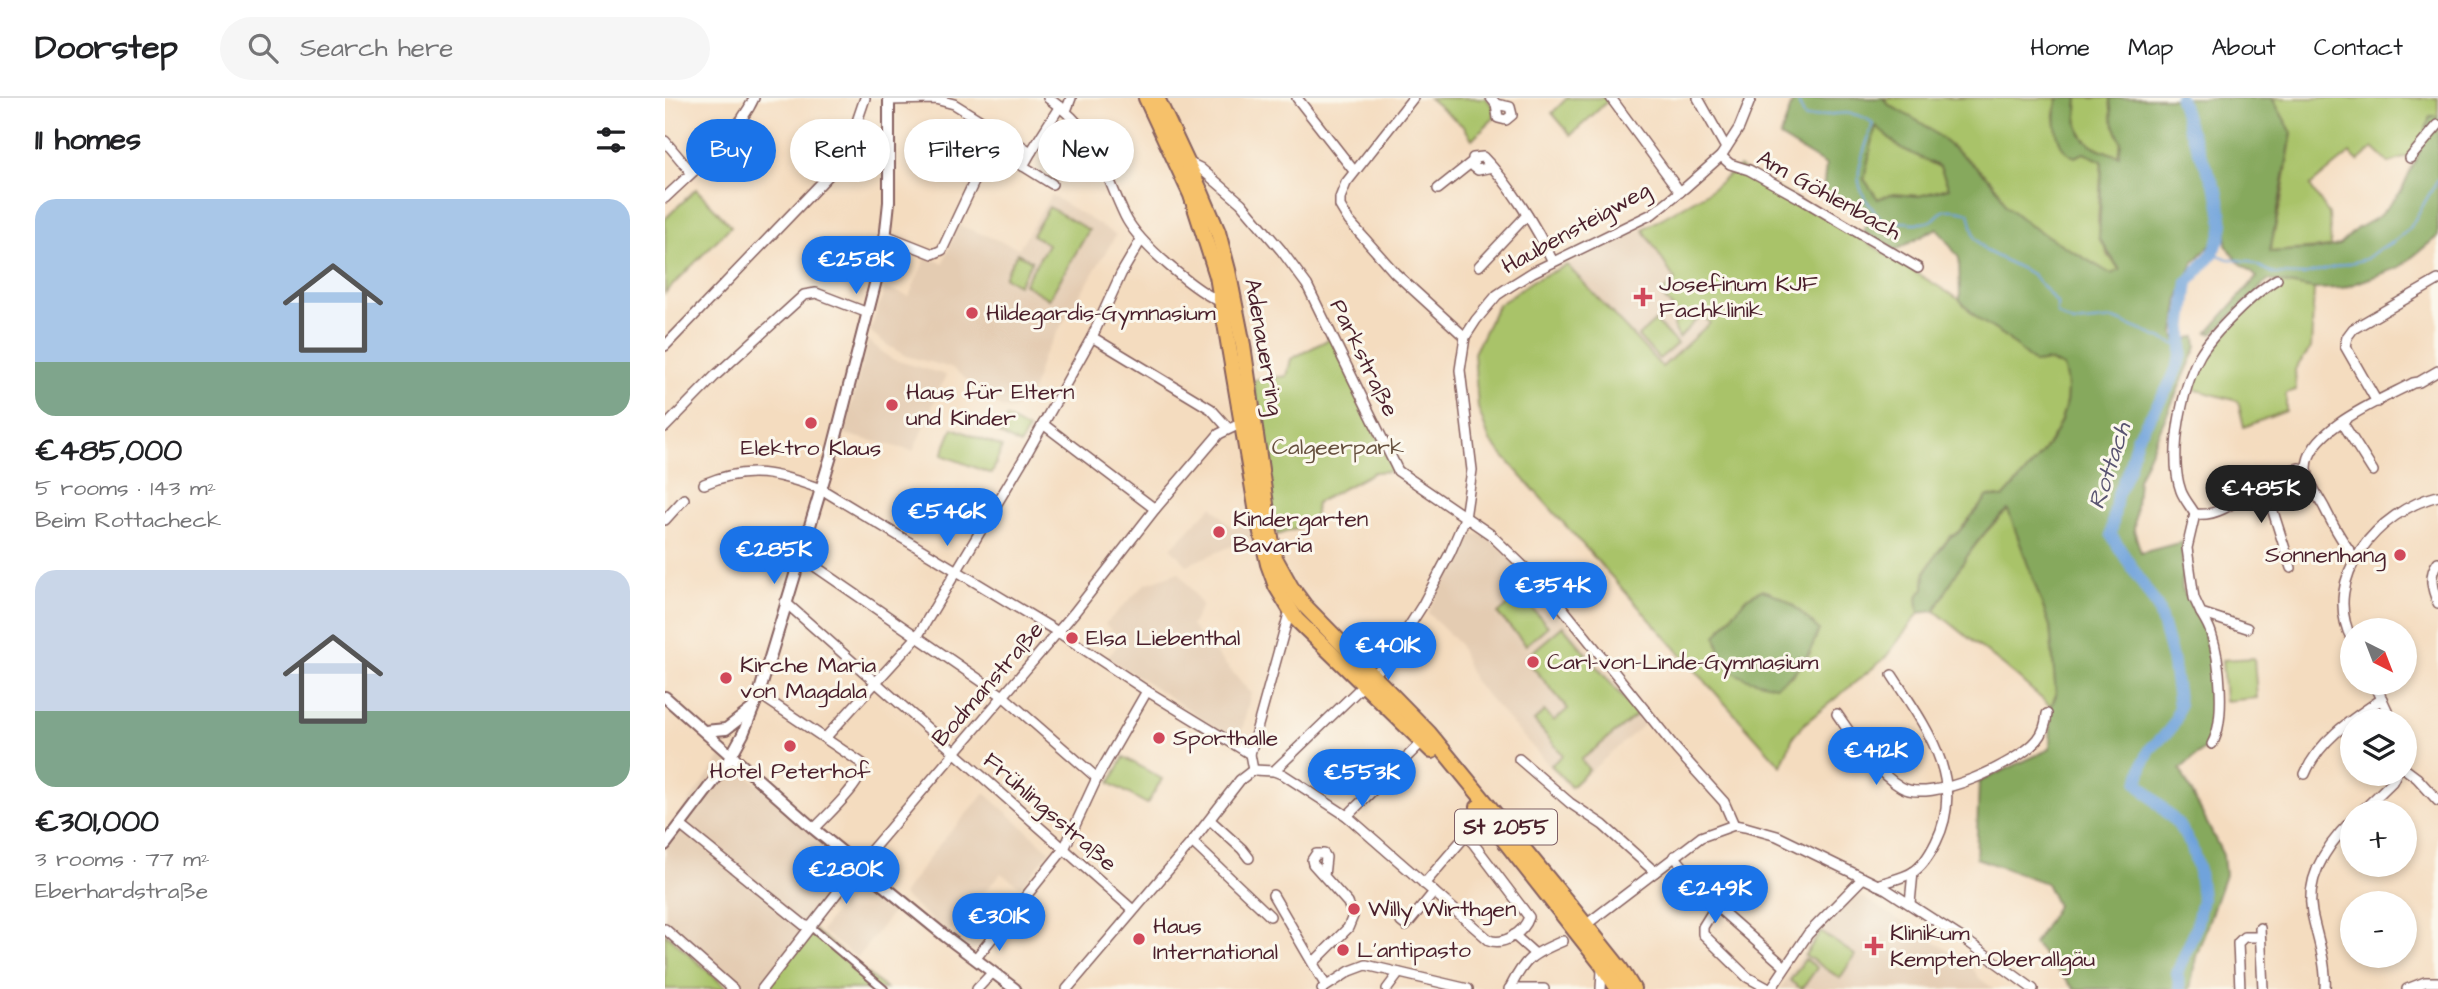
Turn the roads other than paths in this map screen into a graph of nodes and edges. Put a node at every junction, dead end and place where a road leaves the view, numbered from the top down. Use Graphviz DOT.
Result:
graph roads {
  1 [pos="754,98"];
  2 [pos="865,98"];
  3 [pos="1048,98"];
  4 [pos="1071,98"];
  5 [pos="1146,98"];
  6 [pos="1157,98"];
  7 [pos="1297,98"];
  8 [pos="1413,98"];
  9 [pos="1611,98"];
  10 [pos="1698,98"];
  11 [pos="1751,98"];
  12 [pos="889,99"];
  13 [pos="1063,109"];
  14 [pos="740,119"];
  15 [pos="980,119"];
  16 [pos="2438,125"];
  17 [pos="1739,128"];
  18 [pos="1717,129"];
  19 [pos="665,141"];
  20 [pos="1024,148"];
  21 [pos="1031,152"];
  22 [pos="1724,152"];
  23 [pos="2410,159"];
  24 [pos="1024,164"];
  25 [pos="1183,164"];
  26 [pos="686,166"];
  27 [pos="1024,167"];
  28 [pos="1354,171"];
  29 [pos="686,177"];
  30 [pos="974,182"];
  31 [pos="1052,184"];
  32 [pos="1438,188"];
  33 [pos="1680,192"];
  34 [pos="665,198"];
  35 [pos="1527,215"];
  36 [pos="885,235"];
  37 [pos="1141,240"];
  38 [pos="1553,262"];
  39 [pos="1479,266"];
  40 [pos="1918,268"];
  41 [pos="1217,276"];
  42 [pos="2277,279"];
  43 [pos="2438,280"];
  44 [pos="1193,284"];
  45 [pos="1227,308"];
  46 [pos="867,313"];
  47 [pos="1092,337"];
  48 [pos="1465,337"];
  49 [pos="665,346"];
  50 [pos="2438,371"];
  51 [pos="2377,402"];
  52 [pos="1248,421"];
  53 [pos="2342,422"];
  54 [pos="1043,424"];
  55 [pos="665,427"];
  56 [pos="1228,428"];
  57 [pos="2307,471"];
  58 [pos="2373,471"];
  59 [pos="2273,476"];
  60 [pos="704,484"];
  61 [pos="821,489"];
  62 [pos="2438,496"];
  63 [pos="684,499"];
  64 [pos="1155,509"];
  65 [pos="2195,514"];
  66 [pos="1465,518"];
  67 [pos="665,520"];
  68 [pos="800,556"];
  69 [pos="2355,558"];
  70 [pos="2438,562"];
  71 [pos="2291,568"];
  72 [pos="957,571"];
  73 [pos="785,603"];
  74 [pos="2438,603"];
  75 [pos="1290,610"];
  76 [pos="2201,613"];
  77 [pos="2344,618"];
  78 [pos="2247,628"];
  79 [pos="1058,632"];
  80 [pos="917,637"];
  81 [pos="1892,675"];
  82 [pos="1369,680"];
  83 [pos="876,684"];
  84 [pos="1147,691"];
  85 [pos="759,694"];
  86 [pos="2380,695"];
  87 [pos="665,696"];
  88 [pos="1003,696"];
  89 [pos="2382,699"];
  90 [pos="754,707"];
  91 [pos="2387,709"];
  92 [pos="1837,714"];
  93 [pos="2047,714"];
  94 [pos="705,731"];
  95 [pos="826,737"];
  96 [pos="1423,741"];
  97 [pos="2212,744"];
  98 [pos="954,753"];
  99 [pos="1250,754"];
  100 [pos="732,756"];
  101 [pos="1519,759"];
  102 [pos="1253,770"];
  103 [pos="1274,771"];
  104 [pos="2305,774"];
  105 [pos="1097,778"];
  106 [pos="2417,778"];
  107 [pos="2388,786"];
  108 [pos="1948,787"];
  109 [pos="2373,800"];
  110 [pos="2438,801"];
  111 [pos="1347,816"];
  112 [pos="1210,820"];
  113 [pos="680,825"];
  114 [pos="1734,825"];
  115 [pos="814,829"];
  116 [pos="2340,834"];
  117 [pos="1192,842"];
  118 [pos="665,845"];
  119 [pos="1064,849"];
  120 [pos="1674,856"];
  121 [pos="1248,858"];
  122 [pos="858,866"];
  123 [pos="1655,872"];
  124 [pos="1913,872"];
  125 [pos="1324,876"];
  126 [pos="1863,877"];
  127 [pos="1424,884"];
  128 [pos="1877,885"];
  129 [pos="1434,892"];
  130 [pos="1273,895"];
  131 [pos="1910,903"];
  132 [pos="1716,906"];
  133 [pos="1133,910"];
  134 [pos="1270,916"];
  135 [pos="1401,922"];
  136 [pos="811,927"];
  137 [pos="665,929"];
  138 [pos="1581,929"];
  139 [pos="1514,935"];
  140 [pos="1563,942"];
  141 [pos="1534,953"];
  142 [pos="976,958"];
  143 [pos="1314,962"];
  144 [pos="1602,965"];
  145 [pos="1784,966"];
  146 [pos="993,972"];
  147 [pos="1399,973"];
  148 [pos="1413,977"];
  149 [pos="2438,982"];
  150 [pos="1324,987"];
  151 [pos="733,989"];
  152 [pos="762,989"];
  153 [pos="884,989"];
  154 [pos="977,989"];
  155 [pos="1015,989"];
  156 [pos="1067,989"];
  157 [pos="1387,989"];
  158 [pos="1427,989"];
  159 [pos="1468,989"];
  160 [pos="1510,989"];
  161 [pos="1544,989"];
  162 [pos="1601,989"];
  163 [pos="1618,989"];
  164 [pos="1633,989"];
  165 [pos="1770,989"];
  166 [pos="2033,989"];
  167 [pos="2240,989"];
  168 [pos="2263,989"];
  169 [pos="2325,989"];
  170 [pos="2407,989"];
  1 -- 14 [label="street"];
  2 -- 49 [label="street"];
  3 -- 13 [label="street"];
  4 -- 13 [label="street"];
  5 -- 25 [label="main road, Adenauerring / St 2055"];
  6 -- 25 [label="main road, Adenauerring / St 2055"];
  7 -- 28 [label="street"];
  8 -- 28 [label="street"];
  9 -- 33 [label="street"];
  10 -- 18 [label="street, Am Göhlenbach"];
  11 -- 17 [label="street, Haubensteigweg"];
  12 -- 15 [label="street"];
  12 -- 36 [label="street"];
  13 -- 21 [label="street"];
  13 -- 37 [label="street"];
  16 -- 23 [label="street"];
  17 -- 18 [label="street"];
  17 -- 22 [label="street, Haubensteigweg"];
  18 -- 22 [label="street, Am Göhlenbach"];
  19 -- 26 [label="street"];
  20 -- 21 [label="street"];
  21 -- 24 [label="street"];
  22 -- 33 [label="street, Haubensteigweg"];
  22 -- 40 [label="street, Am Göhlenbach"];
  25 -- 41 [label="main road, Adenauerring / St 2055"];
  25 -- 45 [label="main road, Adenauerring / St 2055"];
  25 -- 66 [label="street, Parkstraße"];
  27 -- 31 [label="street"];
  28 -- 48 [label="street"];
  29 -- 34 [label="street"];
  30 -- 36 [label="street"];
  32 -- 35 [label="street"];
  33 -- 38 [label="street, Haubensteigweg"];
  35 -- 38 [label="street"];
  35 -- 39 [label="street"];
  36 -- 46 [label="street"];
  37 -- 44 [label="street"];
  37 -- 47 [label="street"];
  38 -- 48 [label="street, Haubensteigweg"];
  41 -- 44 [label="street"];
  41 -- 45 [label="main road, Adenauerring / St 2055"];
  42 -- 65 [label="street"];
  43 -- 51 [label="street"];
  44 -- 45 [label="street"];
  45 -- 52 [label="main road, Adenauerring / St 2055"];
  46 -- 55 [label="street"];
  46 -- 61 [label="street"];
  47 -- 54 [label="street"];
  47 -- 56 [label="street"];
  48 -- 66 [label="street, Haubensteigweg"];
  50 -- 51 [label="street"];
  51 -- 53 [label="street"];
  52 -- 56 [label="street, Bodmanstraße"];
  52 -- 75 [label="main road, Adenauerring / St 2055"];
  52 -- 82 [label="main road, Adenauerring / St 2055"];
  53 -- 57 [label="street"];
  53 -- 58 [label="street"];
  54 -- 64 [label="street"];
  54 -- 72 [label="street"];
  56 -- 64 [label="street, Bodmanstraße"];
  57 -- 59 [label="street"];
  57 -- 69 [label="street"];
  59 -- 65 [label="street"];
  59 -- 71 [label="street"];
  60 -- 61 [label="street"];
  61 -- 68 [label="street"];
  61 -- 72 [label="street"];
  62 -- 69 [label="street"];
  63 -- 67 [label="street"];
  64 -- 79 [label="street, Bodmanstraße"];
  65 -- 76 [label="street"];
  66 -- 82 [label="street, Haubensteigweg"];
  66 -- 114 [label="street, Parkstraße"];
  68 -- 73 [label="street"];
  68 -- 80 [label="street"];
  69 -- 77 [label="street"];
  70 -- 74 [label="street"];
  72 -- 79 [label="street"];
  72 -- 80 [label="street"];
  73 -- 83 [label="street, Frühlingsstraße"];
  73 -- 85 [label="street"];
  75 -- 82 [label="main road, Adenauerring / St 2055"];
  75 -- 99 [label="street"];
  76 -- 78 [label="street"];
  76 -- 97 [label="street"];
  79 -- 84 [label="street"];
  79 -- 88 [label="street, Bodmanstraße"];
  80 -- 83 [label="street"];
  80 -- 88 [label="street"];
  81 -- 108 [label="street"];
  82 -- 96 [label="main road, Adenauerring / St 2055"];
  82 -- 103 [label="street, Haubensteigweg"];
  82 -- 138 [label="main road, Adenauerring / St 2055"];
  83 -- 95 [label="street"];
  83 -- 98 [label="street, Frühlingsstraße"];
  84 -- 99 [label="street"];
  84 -- 105 [label="street"];
  85 -- 90 [label="street"];
  85 -- 95 [label="street"];
  86 -- 89 [label="street"];
  87 -- 94 [label="street"];
  88 -- 98 [label="street, Bodmanstraße"];
  88 -- 105 [label="street"];
  89 -- 91 [label="street"];
  89 -- 104 [label="street"];
  90 -- 94 [label="street"];
  90 -- 100 [label="street"];
  92 -- 108 [label="street"];
  93 -- 108 [label="street"];
  94 -- 100 [label="street"];
  95 -- 115 [label="street"];
  96 -- 111 [label="street"];
  96 -- 138 [label="main road, Adenauerring / St 2055"];
  98 -- 119 [label="street, Frühlingsstraße"];
  98 -- 122 [label="street, Bodmanstraße"];
  99 -- 102 [label="street"];
  100 -- 113 [label="street"];
  100 -- 115 [label="street"];
  101 -- 123 [label="street"];
  102 -- 103 [label="street"];
  102 -- 112 [label="street"];
  103 -- 111 [label="street"];
  105 -- 119 [label="street"];
  106 -- 110 [label="street"];
  107 -- 109 [label="street"];
  108 -- 124 [label="street"];
  111 -- 127 [label="street"];
  112 -- 117 [label="street"];
  112 -- 121 [label="street"];
  113 -- 118 [label="street"];
  113 -- 136 [label="street"];
  114 -- 120 [label="street"];
  114 -- 126 [label="street"];
  115 -- 122 [label="street"];
  116 -- 169 [label="street"];
  117 -- 133 [label="street"];
  117 -- 134 [label="street"];
  119 -- 133 [label="street, Frühlingsstraße"];
  119 -- 142 [label="street"];
  120 -- 123 [label="street"];
  120 -- 132 [label="street"];
  122 -- 136 [label="street, Bodmanstraße"];
  122 -- 142 [label="street"];
  123 -- 138 [label="street"];
  124 -- 128 [label="street"];
  124 -- 131 [label="street"];
  125 -- 143 [label="street"];
  126 -- 128 [label="street"];
  126 -- 145 [label="street"];
  127 -- 129 [label="street"];
  127 -- 139 [label="street"];
  128 -- 131 [label="street"];
  129 -- 135 [label="street"];
  129 -- 139 [label="street"];
  130 -- 143 [label="street"];
  131 -- 166 [label="street"];
  132 -- 145 [label="street"];
  132 -- 165 [label="street"];
  133 -- 156 [label="street"];
  136 -- 152 [label="street, Bodmanstraße"];
  136 -- 153 [label="street"];
  137 -- 151 [label="street"];
  138 -- 144 [label="main road, Adenauerring / St 2055"];
  138 -- 164 [label="main road, Adenauerring / St 2055"];
  139 -- 141 [label="street"];
  140 -- 141 [label="street"];
  141 -- 160 [label="street"];
  142 -- 146 [label="street"];
  143 -- 150 [label="street"];
  144 -- 162 [label="street"];
  144 -- 163 [label="main road, Adenauerring / St 2055"];
  145 -- 165 [label="street"];
  146 -- 154 [label="street"];
  146 -- 155 [label="street"];
  147 -- 148 [label="street"];
  147 -- 150 [label="street"];
  147 -- 157 [label="street"];
  148 -- 158 [label="street"];
  148 -- 159 [label="street"];
  149 -- 170 [label="street"];
  160 -- 161 [label="street"];
  167 -- 168 [label="street"];
}
